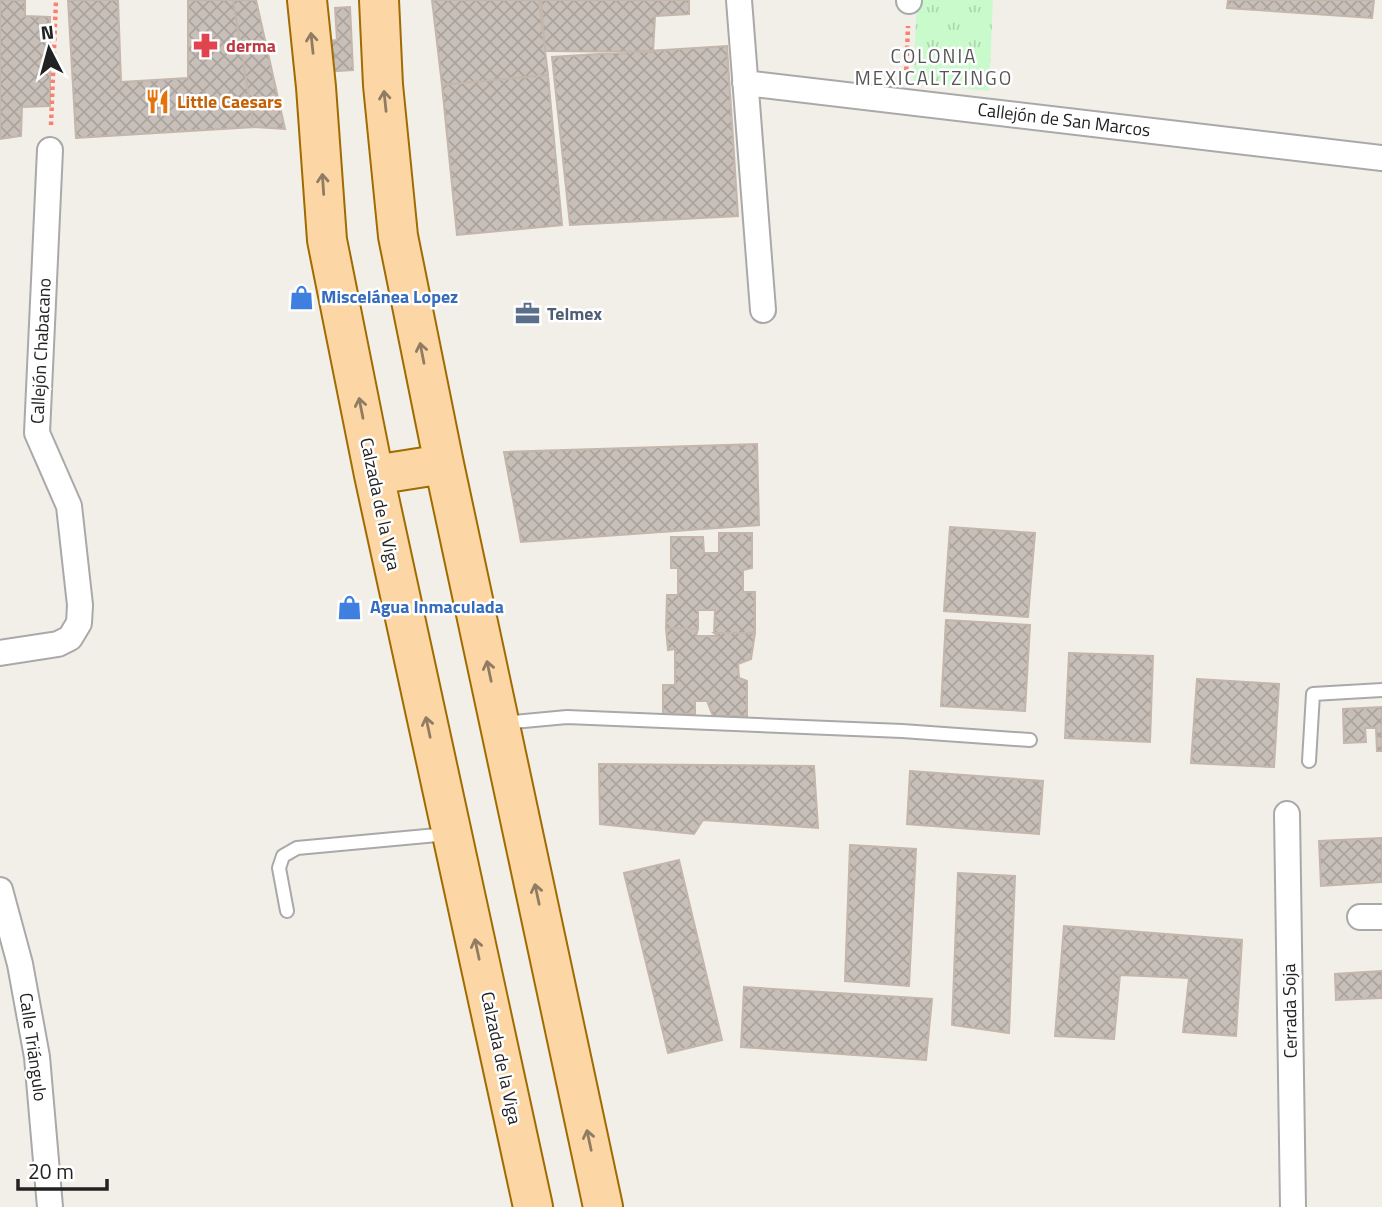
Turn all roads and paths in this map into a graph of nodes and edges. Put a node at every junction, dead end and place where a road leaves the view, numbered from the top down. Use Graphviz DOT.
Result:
graph roads {
  1 [pos="57,0"];
  2 [pos="307,0"];
  3 [pos="379,0"];
  4 [pos="739,0"];
  5 [pos="909,0"];
  6 [pos="745,83"];
  7 [pos="905,101"];
  8 [pos="50,150"];
  9 [pos="1382,158"];
  10 [pos="763,310"];
  11 [pos="444,464"];
  12 [pos="374,475"];
  13 [pos="0,653"];
  14 [pos="1382,690"];
  15 [pos="501,724"];
  16 [pos="1030,740"];
  17 [pos="1309,761"];
  18 [pos="1287,814"];
  19 [pos="452,833"];
  20 [pos="0,890"];
  21 [pos="287,911"];
  22 [pos="50,1207"];
  23 [pos="533,1207"];
  24 [pos="603,1207"];
  25 [pos="1293,1207"];
  1 -- 8 [label="path"];
  12 -- 2 [label="main road, Calzada de la Viga, one-way"];
  11 -- 3 [label="main road, one-way"];
  4 -- 6 [label="street"];
  5 -- 7 [label="path"];
  6 -- 7 [label="street, Callejón de San Marcos"];
  6 -- 10 [label="street"];
  7 -- 9 [label="street, Callejón de San Marcos"];
  8 -- 13 [label="street, Callejón Chabacano"];
  11 -- 12 [label="main road"];
  15 -- 11 [label="main road, one-way"];
  19 -- 12 [label="main road, Calzada de la Viga, one-way"];
  14 -- 17 [label="lane"];
  15 -- 16 [label="lane"];
  24 -- 15 [label="main road, one-way"];
  18 -- 25 [label="street, Cerrada Soja"];
  19 -- 21 [label="lane"];
  23 -- 19 [label="main road, Calzada de la Viga, one-way"];
  20 -- 22 [label="street, Calle Triángulo"];
}
